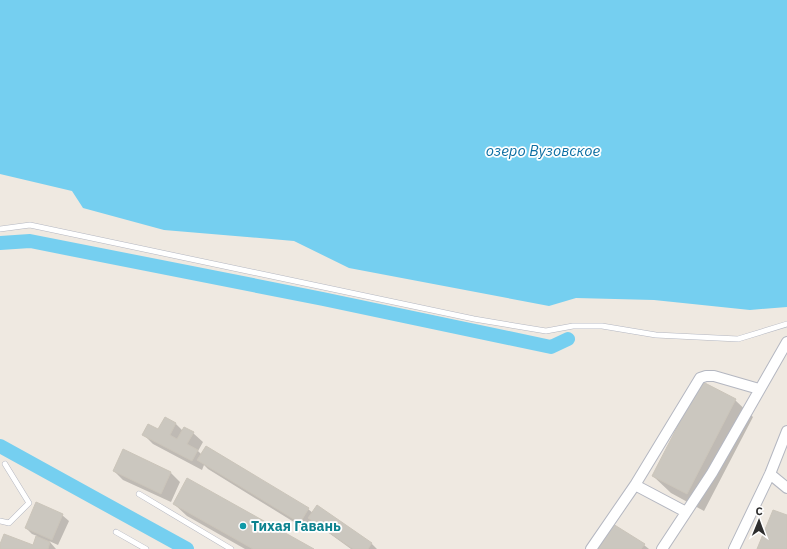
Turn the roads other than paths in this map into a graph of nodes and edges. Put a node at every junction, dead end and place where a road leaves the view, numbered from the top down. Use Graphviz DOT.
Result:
graph roads {
  1 [pos="0,230"];
  2 [pos="787,324"];
  3 [pos="787,342"];
  4 [pos="759,389"];
  5 [pos="787,431"];
  6 [pos="5,464"];
  7 [pos="770,474"];
  8 [pos="635,484"];
  9 [pos="787,488"];
  10 [pos="139,494"];
  11 [pos="686,512"];
  12 [pos="0,520"];
  13 [pos="116,532"];
  14 [pos="146,549"];
  15 [pos="231,549"];
  16 [pos="591,549"];
  17 [pos="662,549"];
  18 [pos="734,549"];
  1 -- 2 [label="lane"];
  3 -- 4 [label="street"];
  4 -- 8 [label="street"];
  4 -- 11 [label="street"];
  5 -- 7 [label="street"];
  6 -- 12 [label="lane"];
  7 -- 9 [label="street"];
  7 -- 18 [label="street"];
  8 -- 11 [label="street"];
  8 -- 16 [label="street"];
  10 -- 15 [label="lane"];
  11 -- 17 [label="street"];
  13 -- 14 [label="lane"];
}
